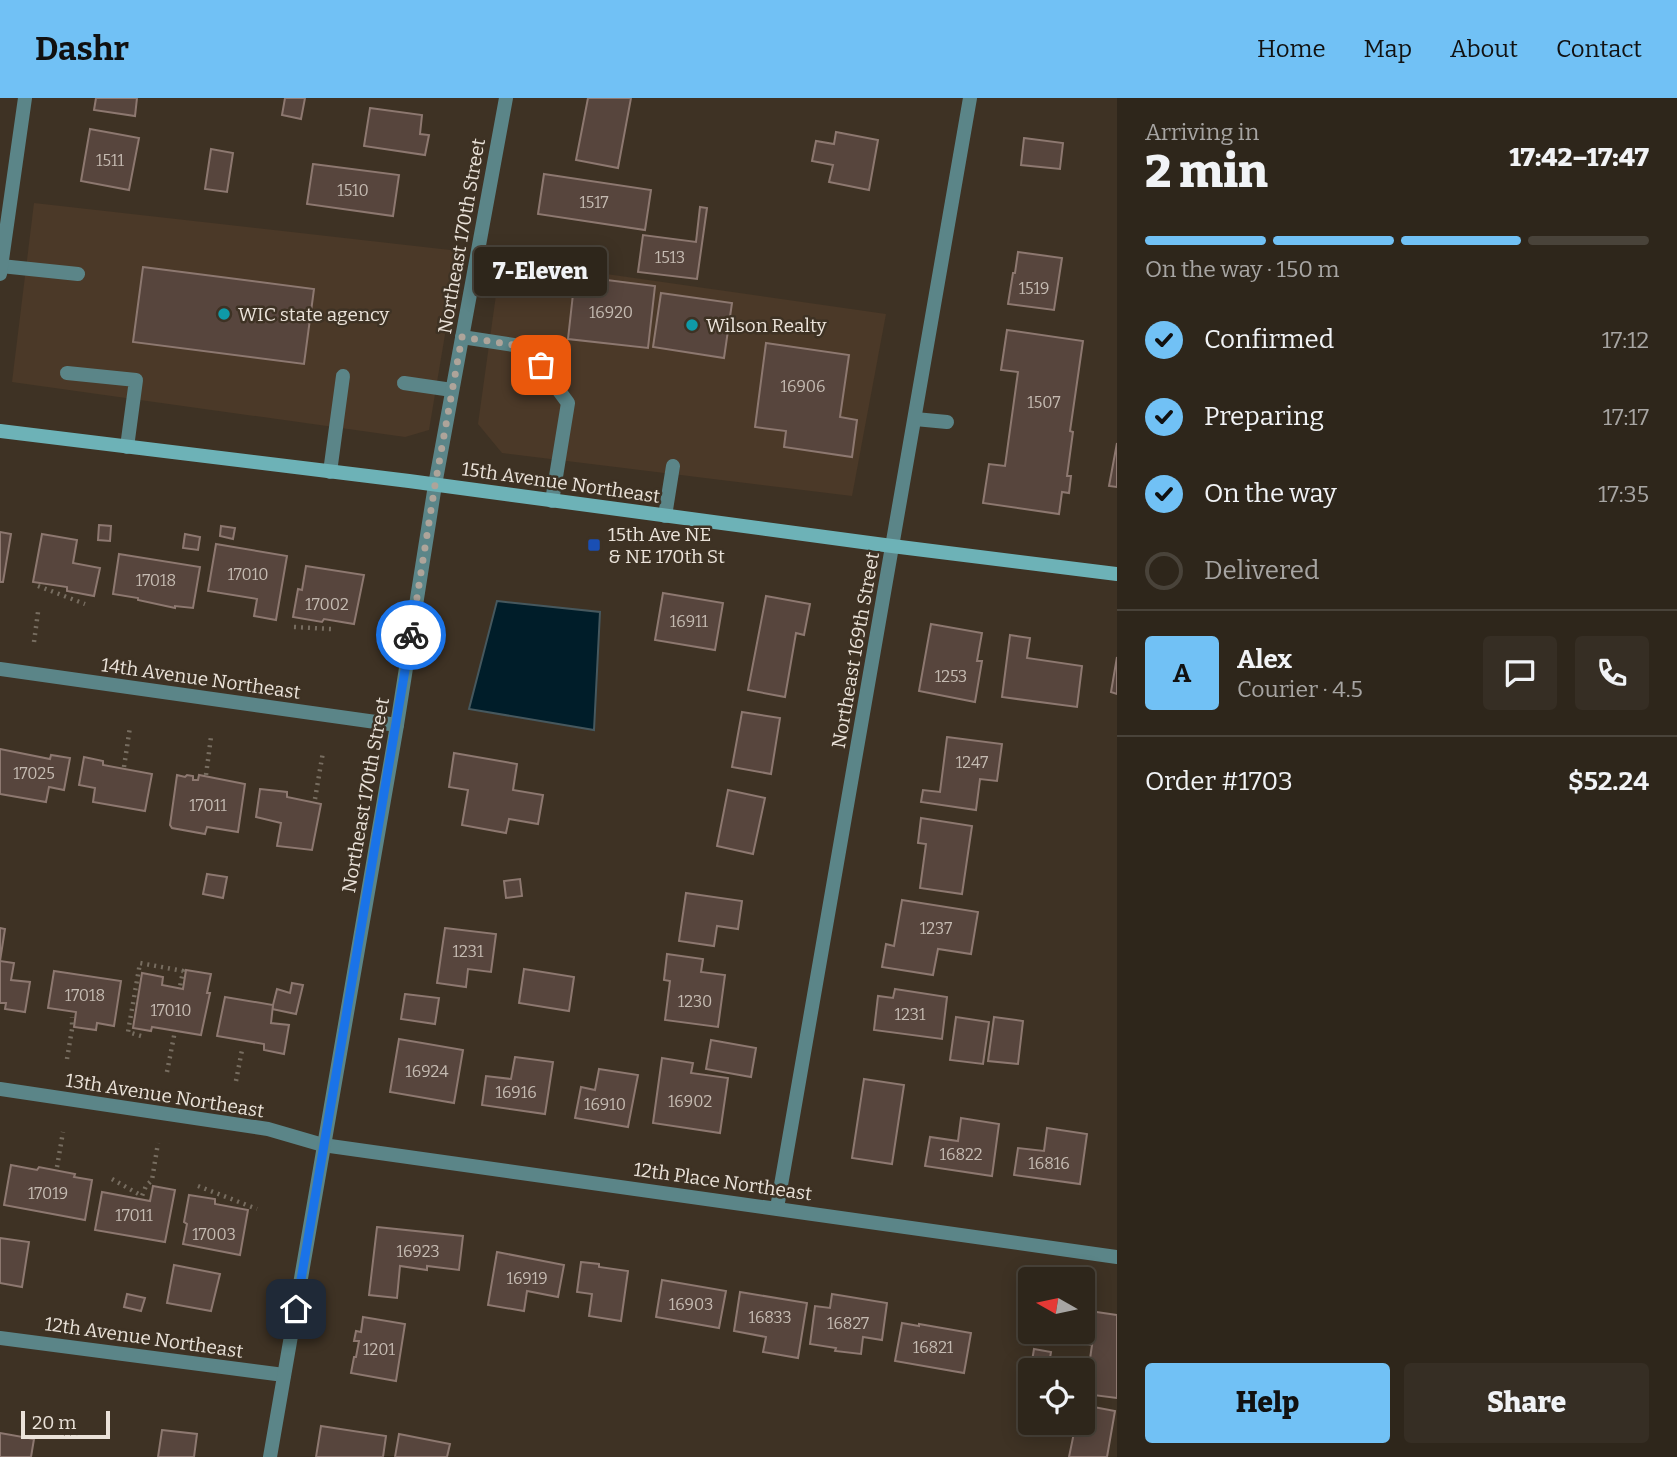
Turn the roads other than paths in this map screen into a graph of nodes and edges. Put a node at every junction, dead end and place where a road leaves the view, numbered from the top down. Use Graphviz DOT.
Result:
graph roads {
  1 [pos="25,98"];
  2 [pos="506,98"];
  3 [pos="970,98"];
  4 [pos="2,245"];
  5 [pos="1,270"];
  6 [pos="78,274"];
  7 [pos="462,337"];
  8 [pos="67,373"];
  9 [pos="343,376"];
  10 [pos="404,383"];
  11 [pos="452,390"];
  12 [pos="915,419"];
  13 [pos="947,422"];
  14 [pos="0,431"];
  15 [pos="127,447"];
  16 [pos="673,466"];
  17 [pos="330,472"];
  18 [pos="435,485"];
  19 [pos="552,501"];
  20 [pos="666,516"];
  21 [pos="892,546"];
  22 [pos="1117,574"];
  23 [pos="0,670"];
  24 [pos="397,725"];
  25 [pos="0,1089"];
  26 [pos="323,1145"];
  27 [pos="777,1208"];
  28 [pos="1117,1257"];
  29 [pos="0,1338"];
  30 [pos="284,1375"];
  31 [pos="270,1457"];
  1 -- 4 [label="street"];
  2 -- 7 [label="street, Northeast 170th Street"];
  3 -- 12 [label="street, Northeast 169th Street"];
  4 -- 5 [label="street"];
  5 -- 6 [label="street"];
  7 -- 11 [label="street, Northeast 170th Street"];
  7 -- 19 [label="street"];
  8 -- 15 [label="street"];
  9 -- 17 [label="street"];
  10 -- 11 [label="street"];
  11 -- 18 [label="street, Northeast 170th Street"];
  12 -- 13 [label="street"];
  12 -- 21 [label="street, Northeast 169th Street"];
  14 -- 15 [label="main road, 15th Avenue Northeast"];
  15 -- 17 [label="main road, 15th Avenue Northeast"];
  16 -- 20 [label="street"];
  17 -- 18 [label="main road, 15th Avenue Northeast"];
  18 -- 19 [label="main road, 15th Avenue Northeast"];
  18 -- 24 [label="street, Northeast 170th Street"];
  19 -- 20 [label="main road, 15th Avenue Northeast"];
  20 -- 21 [label="main road, 15th Avenue Northeast"];
  21 -- 22 [label="main road, 15th Avenue Northeast"];
  21 -- 27 [label="street, Northeast 169th Street"];
  23 -- 24 [label="street, 14th Avenue Northeast"];
  24 -- 26 [label="street, Northeast 170th Street"];
  25 -- 26 [label="street, 13th Avenue Northeast"];
  26 -- 27 [label="street, 12th Place Northeast"];
  26 -- 30 [label="street, Northeast 170th Street"];
  27 -- 28 [label="street, 12th Place Northeast"];
  29 -- 30 [label="street, 12th Avenue Northeast"];
  30 -- 31 [label="street, Northeast 170th Street"];
}
